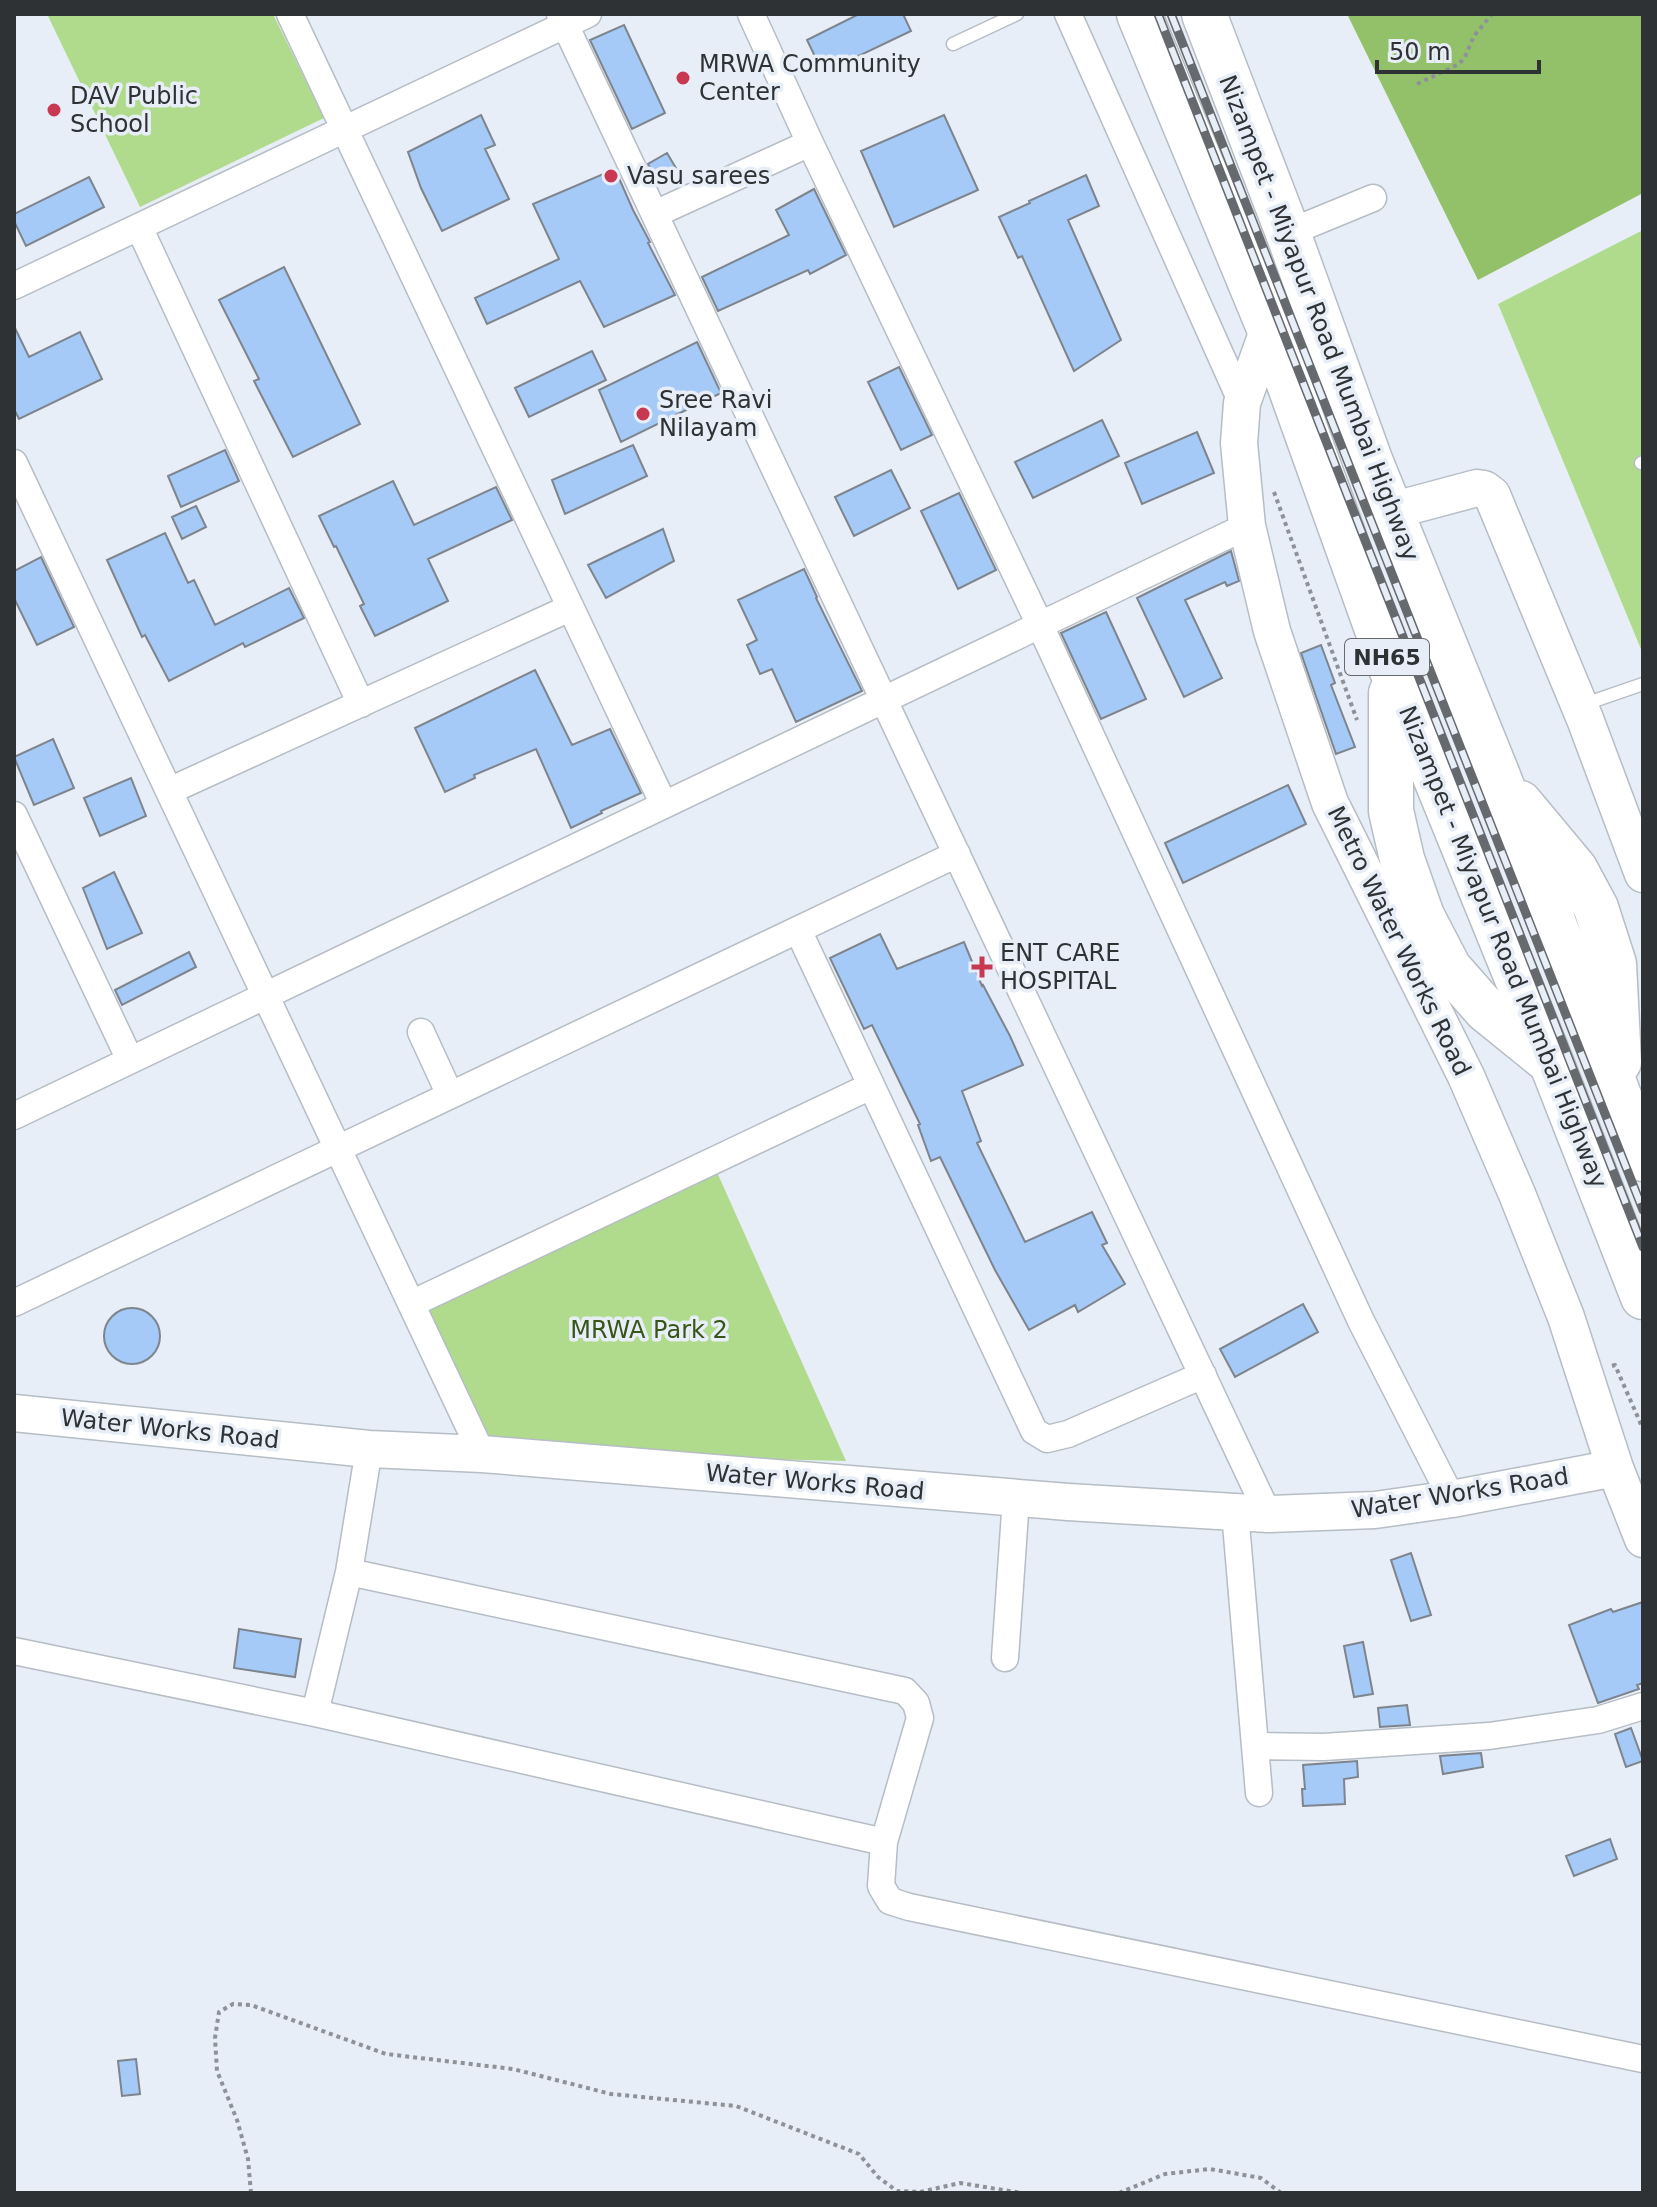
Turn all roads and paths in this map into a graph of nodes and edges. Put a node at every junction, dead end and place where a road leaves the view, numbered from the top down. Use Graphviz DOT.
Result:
graph roads {
  1 [pos="290,14"];
  2 [pos="751,14"];
  3 [pos="1017,14"];
  4 [pos="1068,14"];
  5 [pos="1139,14"];
  6 [pos="1204,14"];
  7 [pos="1492,14"];
  8 [pos="571,18"];
  9 [pos="953,44"];
  10 [pos="1417,84"];
  11 [pos="344,129"];
  12 [pos="810,143"];
  13 [pos="1373,198"];
  14 [pos="655,214"];
  15 [pos="139,227"];
  16 [pos="1288,233"];
  17 [pos="14,286"];
  18 [pos="1269,328"];
  19 [pos="1242,403"];
  20 [pos="15,467"];
  21 [pos="1391,511"];
  22 [pos="1247,526"];
  23 [pos="570,608"];
  24 [pos="1040,625"];
  25 [pos="1392,671"];
  26 [pos="1643,684"];
  27 [pos="884,700"];
  28 [pos="361,704"];
  29 [pos="1579,706"];
  30 [pos="169,791"];
  31 [pos="664,805"];
  32 [pos="14,815"];
  33 [pos="957,854"];
  34 [pos="1643,874"];
  35 [pos="798,930"];
  36 [pos="265,995"];
  37 [pos="421,1032"];
  38 [pos="130,1060"];
  39 [pos="1551,1062"];
  40 [pos="871,1086"];
  41 [pos="450,1095"];
  42 [pos="14,1116"];
  43 [pos="338,1149"];
  44 [pos="1643,1159"];
  45 [pos="1643,1297"];
  46 [pos="14,1303"];
  47 [pos="411,1304"];
  48 [pos="1615,1365"];
  49 [pos="1203,1375"];
  50 [pos="14,1413"];
  51 [pos="1643,1429"];
  52 [pos="369,1449"];
  53 [pos="482,1454"];
  54 [pos="1615,1468"];
  55 [pos="1016,1498"];
  56 [pos="1452,1499"];
  57 [pos="1252,1513"];
  58 [pos="1643,1539"];
  59 [pos="349,1572"];
  60 [pos="14,1651"];
  61 [pos="1005,1658"];
  62 [pos="1643,1706"];
  63 [pos="315,1713"];
  64 [pos="1255,1746"];
  65 [pos="1259,1793"];
  66 [pos="884,1842"];
  67 [pos="1643,2059"];
  68 [pos="251,2193"];
  69 [pos="1022,2193"];
  70 [pos="1119,2193"];
  71 [pos="1281,2193"];
  1 -- 11 [label="street"];
  2 -- 12 [label="street"];
  3 -- 9 [label="lane"];
  4 -- 19 [label="street"];
  5 -- 18 [label="highway, Nizampet - Miyapur Road Mumbai Highway / NH65"];
  6 -- 16 [label="highway, Nizampet - Miyapur Road Mumbai Highway / NH65"];
  7 -- 10 [label="path"];
  8 -- 11 [label="street"];
  8 -- 14 [label="street"];
  11 -- 15 [label="street"];
  11 -- 23 [label="street"];
  12 -- 14 [label="street"];
  12 -- 24 [label="street"];
  13 -- 16 [label="street"];
  14 -- 27 [label="street"];
  15 -- 17 [label="street"];
  15 -- 28 [label="street"];
  16 -- 21 [label="highway, Nizampet - Miyapur Road Mumbai Highway / NH65"];
  18 -- 19 [label="street, Metro Water Works Road"];
  18 -- 25 [label="highway, Nizampet - Miyapur Road Mumbai Highway / NH65"];
  19 -- 22 [label="street, Metro Water Works Road"];
  20 -- 30 [label="street"];
  21 -- 29 [label="street"];
  21 -- 44 [label="highway, Nizampet - Miyapur Road Mumbai Highway / NH65"];
  22 -- 24 [label="street"];
  22 -- 54 [label="street, Metro Water Works Road"];
  23 -- 28 [label="street"];
  23 -- 31 [label="street"];
  24 -- 27 [label="street"];
  24 -- 56 [label="street"];
  25 -- 39 [label="highway, Nizampet - Miyapur Road Mumbai Highway / NH65"];
  25 -- 39 [label="highway"];
  26 -- 29 [label="lane"];
  27 -- 31 [label="street"];
  27 -- 33 [label="street"];
  28 -- 30 [label="street"];
  29 -- 34 [label="street"];
  30 -- 36 [label="street"];
  31 -- 36 [label="street"];
  32 -- 38 [label="street"];
  33 -- 35 [label="street"];
  33 -- 49 [label="street"];
  35 -- 40 [label="street"];
  35 -- 41 [label="street"];
  36 -- 38 [label="street"];
  36 -- 43 [label="street"];
  37 -- 41 [label="street"];
  38 -- 42 [label="street"];
  39 -- 45 [label="highway, Nizampet - Miyapur Road Mumbai Highway / NH65"];
  40 -- 47 [label="street"];
  40 -- 49 [label="street"];
  41 -- 43 [label="street"];
  43 -- 46 [label="street"];
  43 -- 47 [label="street"];
  47 -- 53 [label="street"];
  48 -- 51 [label="path"];
  49 -- 57 [label="street"];
  50 -- 52 [label="street, Water Works Road"];
  52 -- 53 [label="street, Water Works Road"];
  52 -- 59 [label="street"];
  53 -- 55 [label="street, Water Works Road"];
  54 -- 56 [label="street, Water Works Road"];
  54 -- 58 [label="street, Metro Water Works Road"];
  55 -- 57 [label="street, Water Works Road"];
  55 -- 61 [label="street"];
  56 -- 57 [label="street, Water Works Road"];
  57 -- 64 [label="street"];
  59 -- 63 [label="street"];
  59 -- 66 [label="street"];
  60 -- 63 [label="street"];
  62 -- 64 [label="street"];
  63 -- 66 [label="street"];
  64 -- 65 [label="street"];
  66 -- 67 [label="street"];
  68 -- 69 [label="path"];
  70 -- 71 [label="path"];
}
